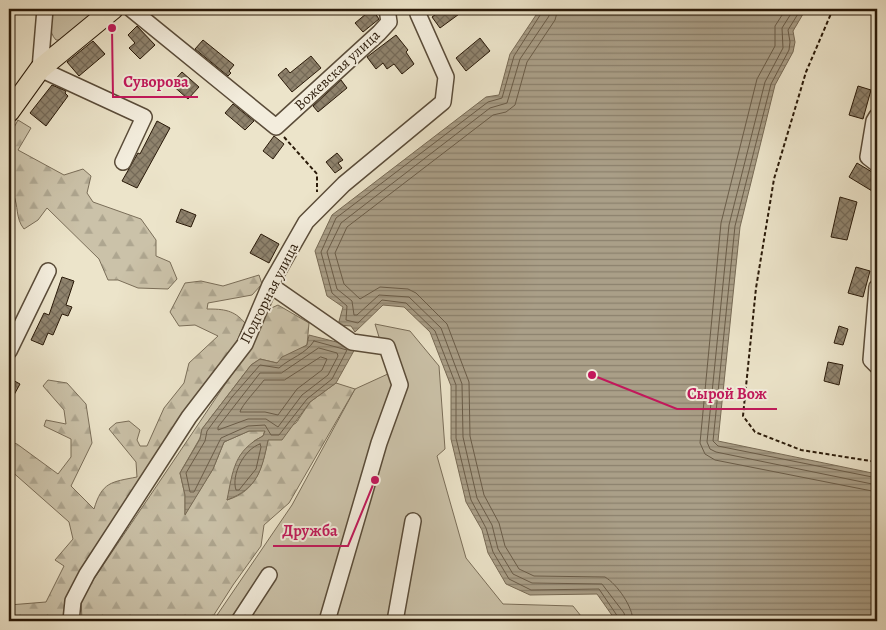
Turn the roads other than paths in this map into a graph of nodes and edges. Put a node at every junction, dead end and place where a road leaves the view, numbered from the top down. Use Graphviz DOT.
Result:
graph roads {
  1 [pos="45,9"];
  2 [pos="113,9"];
  3 [pos="132,9"];
  4 [pos="387,9"];
  5 [pos="417,11"];
  6 [pos="40,69"];
  7 [pos="9,112"];
  8 [pos="877,116"];
  9 [pos="123,162"];
  10 [pos="877,164"];
  11 [pos="48,271"];
  12 [pos="270,285"];
  13 [pos="877,287"];
  14 [pos="9,351"];
  15 [pos="877,366"];
  16 [pos="414,521"];
  17 [pos="269,575"];
  18 [pos="71,621"];
  19 [pos="239,621"];
  20 [pos="327,621"];
  21 [pos="395,621"];
  1 -- 6 [label="street"];
  2 -- 6 [label="main road"];
  3 -- 4 [label="street, Вожевская улица"];
  5 -- 12 [label="street, Подгорная улица"];
  6 -- 7 [label="main road"];
  6 -- 9 [label="street"];
  8 -- 10 [label="street"];
  11 -- 14 [label="street"];
  12 -- 18 [label="street, Подгорная улица"];
  12 -- 20 [label="street"];
  13 -- 15 [label="street"];
  16 -- 21 [label="street"];
  17 -- 19 [label="street"];
}
